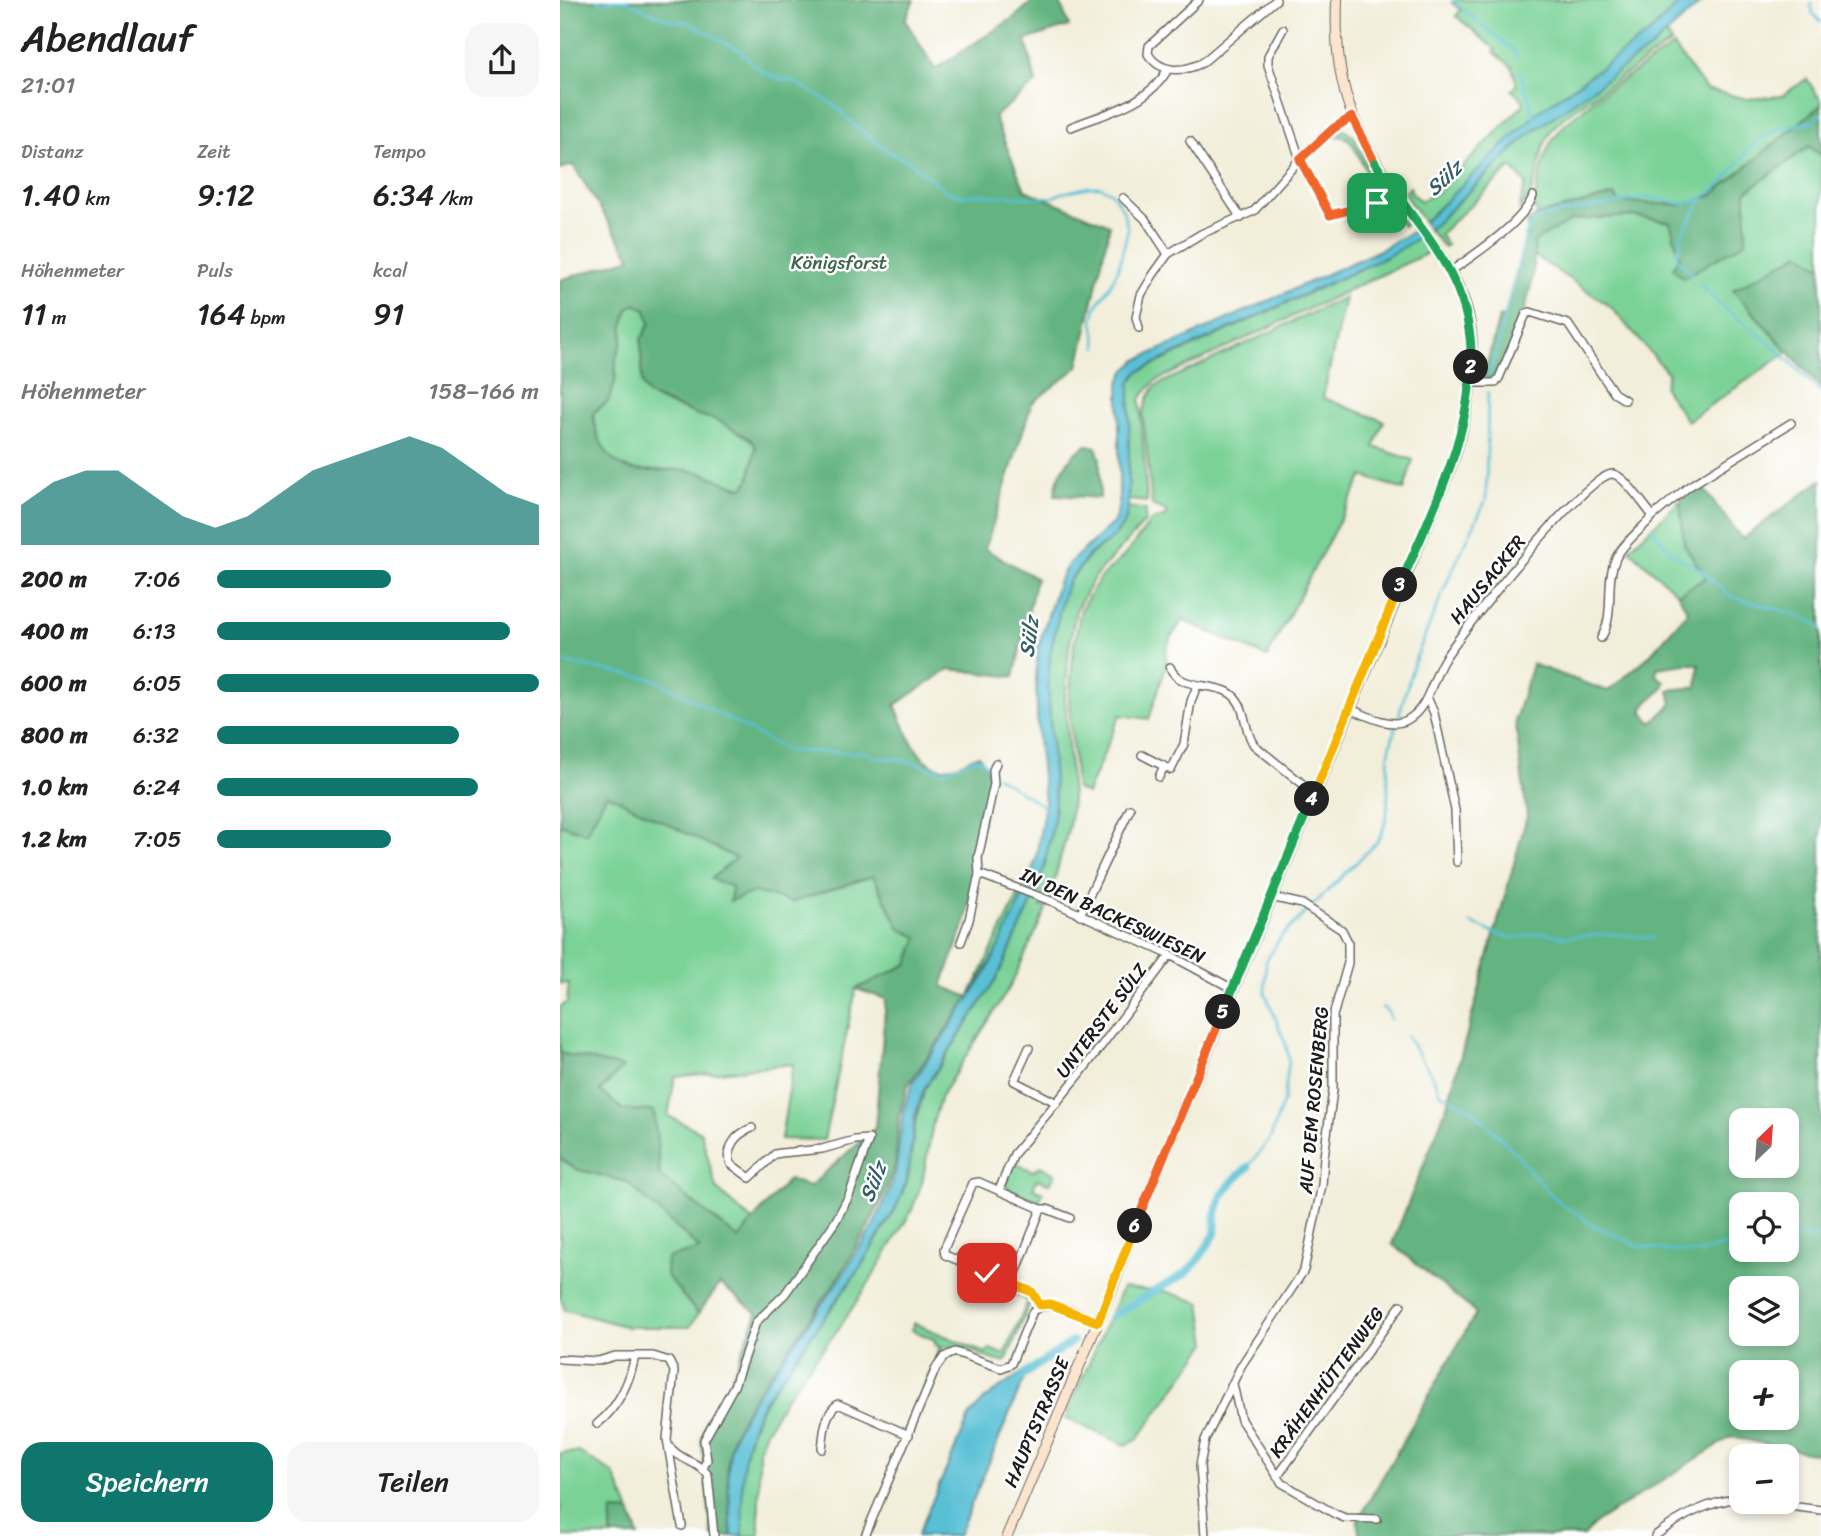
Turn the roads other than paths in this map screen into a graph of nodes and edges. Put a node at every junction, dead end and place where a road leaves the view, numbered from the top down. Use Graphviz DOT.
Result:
graph roads {
  1 [pos="1199,0"];
  2 [pos="1276,0"];
  3 [pos="1337,0"];
  4 [pos="1283,29"];
  5 [pos="1168,69"];
  6 [pos="1352,117"];
  7 [pos="1071,127"];
  8 [pos="1190,141"];
  9 [pos="1300,159"];
  10 [pos="1533,196"];
  11 [pos="1123,198"];
  12 [pos="1377,203"];
  13 [pos="1241,218"];
  14 [pos="1168,254"];
  15 [pos="1451,271"];
  16 [pos="1139,328"];
  17 [pos="1469,383"];
  18 [pos="1625,400"];
  19 [pos="1791,424"];
  20 [pos="1653,516"];
  21 [pos="1601,638"];
  22 [pos="1170,667"];
  23 [pos="1197,685"];
  24 [pos="1427,697"];
  25 [pos="1351,709"];
  26 [pos="1142,755"];
  27 [pos="996,763"];
  28 [pos="1164,766"];
  29 [pos="1159,776"];
  30 [pos="1314,793"];
  31 [pos="1130,808"];
  32 [pos="1457,862"];
  33 [pos="979,874"];
  34 [pos="1271,897"];
  35 [pos="1080,915"];
  36 [pos="961,942"];
  37 [pos="1170,954"];
  38 [pos="1233,989"];
  39 [pos="1030,1048"];
  40 [pos="1057,1103"];
  41 [pos="752,1128"];
  42 [pos="999,1190"];
  43 [pos="1041,1209"];
  44 [pos="1070,1218"];
  45 [pos="1012,1283"];
  46 [pos="1040,1305"];
  47 [pos="1401,1305"];
  48 [pos="1098,1322"];
  49 [pos="635,1356"];
  50 [pos="560,1359"];
  51 [pos="1233,1383"];
  52 [pos="597,1424"];
  53 [pos="909,1435"];
  54 [pos="669,1446"];
  55 [pos="822,1449"];
  56 [pos="703,1468"];
  57 [pos="1277,1477"];
  58 [pos="1729,1499"];
  59 [pos="1799,1507"];
  60 [pos="1821,1510"];
  61 [pos="1377,1519"];
  62 [pos="682,1526"];
  63 [pos="714,1536"];
  64 [pos="865,1536"];
  65 [pos="1007,1536"];
  66 [pos="1205,1536"];
  67 [pos="1655,1536"];
  1 -- 5 [label="street"];
  2 -- 5 [label="street"];
  3 -- 6 [label="main road, HAUPTSTRASSE"];
  4 -- 9 [label="street"];
  5 -- 7 [label="street"];
  6 -- 9 [label="street"];
  6 -- 15 [label="main road, HAUPTSTRASSE"];
  8 -- 13 [label="street"];
  9 -- 12 [label="street"];
  9 -- 13 [label="street"];
  10 -- 15 [label="street"];
  11 -- 14 [label="street"];
  13 -- 14 [label="street"];
  14 -- 16 [label="street"];
  15 -- 17 [label="main road, HAUPTSTRASSE"];
  17 -- 18 [label="street"];
  17 -- 25 [label="main road, HAUPTSTRASSE"];
  19 -- 20 [label="street"];
  20 -- 21 [label="street"];
  20 -- 24 [label="street, HAUSACKER"];
  22 -- 23 [label="street"];
  23 -- 28 [label="street"];
  23 -- 30 [label="street"];
  24 -- 25 [label="street, HAUSACKER"];
  24 -- 32 [label="street"];
  25 -- 30 [label="main road, HAUPTSTRASSE"];
  26 -- 28 [label="street"];
  27 -- 33 [label="street"];
  28 -- 29 [label="street"];
  30 -- 34 [label="main road, HAUPTSTRASSE"];
  31 -- 35 [label="street"];
  33 -- 35 [label="street, IN DEN BACKESWIESEN"];
  33 -- 36 [label="street"];
  34 -- 38 [label="main road, HAUPTSTRASSE"];
  34 -- 51 [label="street, AUF DEM ROSENBERG"];
  35 -- 37 [label="street, IN DEN BACKESWIESEN"];
  37 -- 38 [label="street, IN DEN BACKESWIESEN"];
  37 -- 40 [label="street, UNTERSTE SÜLZ"];
  38 -- 48 [label="main road, HAUPTSTRASSE"];
  39 -- 40 [label="street, UNTERSTE SÜLZ"];
  40 -- 42 [label="street, UNTERSTE SÜLZ"];
  41 -- 56 [label="street"];
  42 -- 43 [label="street"];
  42 -- 45 [label="street"];
  43 -- 44 [label="street"];
  43 -- 45 [label="street"];
  45 -- 46 [label="street"];
  46 -- 48 [label="street"];
  46 -- 53 [label="street"];
  47 -- 57 [label="street, KRÄHENHÜTTENWEG"];
  48 -- 65 [label="main road, HAUPTSTRASSE"];
  49 -- 50 [label="street"];
  49 -- 52 [label="street"];
  49 -- 54 [label="street"];
  51 -- 57 [label="street"];
  51 -- 66 [label="street, AUF DEM ROSENBERG"];
  53 -- 55 [label="street"];
  53 -- 64 [label="street"];
  54 -- 56 [label="street"];
  54 -- 62 [label="street"];
  56 -- 63 [label="street"];
  57 -- 61 [label="street"];
  58 -- 67 [label="street"];
  59 -- 60 [label="street"];
}
